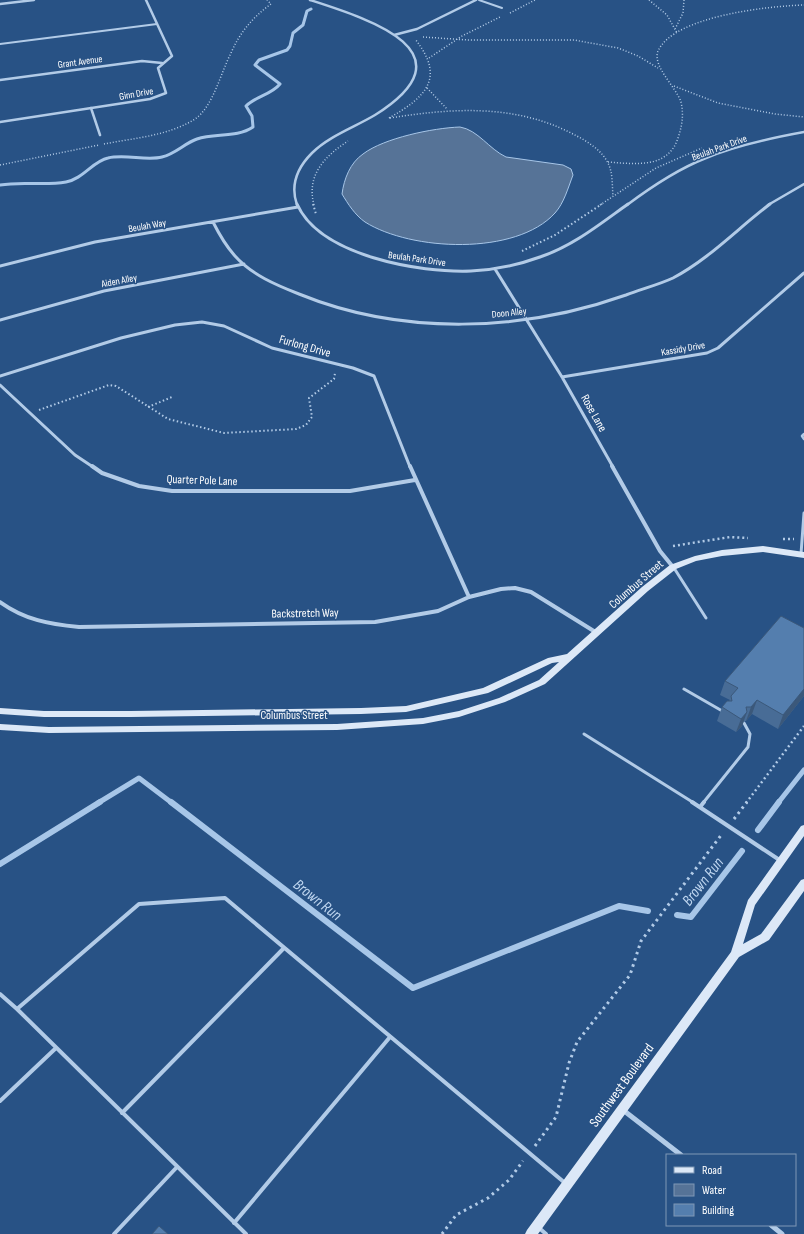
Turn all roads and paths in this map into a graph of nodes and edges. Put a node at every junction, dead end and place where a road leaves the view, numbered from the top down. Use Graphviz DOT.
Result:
graph roads {
  1 [pos="34,0"];
  2 [pos="146,0"];
  3 [pos="267,0"];
  4 [pos="310,0"];
  5 [pos="477,0"];
  6 [pos="535,0"];
  7 [pos="648,0"];
  8 [pos="684,0"];
  9 [pos="0,4"];
  10 [pos="272,4"];
  11 [pos="804,5"];
  12 [pos="502,8"];
  13 [pos="509,13"];
  14 [pos="503,16"];
  15 [pos="156,24"];
  16 [pos="674,30"];
  17 [pos="677,32"];
  18 [pos="393,35"];
  19 [pos="457,40"];
  20 [pos="0,44"];
  21 [pos="429,58"];
  22 [pos="162,62"];
  23 [pos="658,68"];
  24 [pos="0,80"];
  25 [pos="673,86"];
  26 [pos="427,88"];
  27 [pos="91,108"];
  28 [pos="448,110"];
  29 [pos="804,117"];
  30 [pos="0,122"];
  31 [pos="804,132"];
  32 [pos="100,134"];
  33 [pos="350,140"];
  34 [pos="704,147"];
  35 [pos="667,157"];
  36 [pos="672,161"];
  37 [pos="608,162"];
  38 [pos="804,184"];
  39 [pos="613,196"];
  40 [pos="298,207"];
  41 [pos="321,219"];
  42 [pos="213,222"];
  43 [pos="517,253"];
  44 [pos="244,264"];
  45 [pos="0,266"];
  46 [pos="495,269"];
  47 [pos="804,273"];
  48 [pos="526,319"];
  49 [pos="0,320"];
  50 [pos="335,365"];
  51 [pos="0,376"];
  52 [pos="562,377"];
  53 [pos="0,385"];
  54 [pos="172,397"];
  55 [pos="148,407"];
  56 [pos="30,414"];
  57 [pos="804,434"];
  58 [pos="804,439"];
  59 [pos="415,480"];
  60 [pos="804,513"];
  61 [pos="803,555"];
  62 [pos="673,567"];
  63 [pos="469,597"];
  64 [pos="0,602"];
  65 [pos="706,618"];
  66 [pos="598,634"];
  67 [pos="571,657"];
  68 [pos="684,689"];
  69 [pos="0,711"];
  70 [pos="725,712"];
  71 [pos="744,724"];
  72 [pos="804,726"];
  73 [pos="0,727"];
  74 [pos="584,734"];
  75 [pos="700,807"];
  76 [pos="728,826"];
  77 [pos="804,829"];
  78 [pos="781,861"];
  79 [pos="804,883"];
  80 [pos="284,948"];
  81 [pos="735,954"];
  82 [pos="0,994"];
  83 [pos="17,1009"];
  84 [pos="390,1037"];
  85 [pos="56,1048"];
  86 [pos="0,1101"];
  87 [pos="622,1108"];
  88 [pos="122,1113"];
  89 [pos="529,1153"];
  90 [pos="680,1154"];
  91 [pos="178,1167"];
  92 [pos="566,1184"];
  93 [pos="234,1222"];
  94 [pos="771,1226"];
  95 [pos="534,1230"];
  96 [pos="114,1234"];
  97 [pos="246,1234"];
  98 [pos="442,1234"];
  99 [pos="546,1234"];
  100 [pos="782,1234"];
  1 -- 9 [label="street"];
  2 -- 15 [label="street, Ginn Drive"];
  3 -- 10 [label="path"];
  4 -- 18 [label="street"];
  5 -- 12 [label="lane"];
  5 -- 18 [label="street"];
  6 -- 13 [label="path"];
  7 -- 16 [label="path"];
  8 -- 16 [label="path"];
  11 -- 17 [label="path"];
  14 -- 19 [label="path"];
  15 -- 20 [label="lane"];
  15 -- 22 [label="street, Ginn Drive"];
  16 -- 17 [label="path"];
  17 -- 23 [label="path"];
  18 -- 40 [label="street"];
  19 -- 21 [label="path"];
  19 -- 21 [label="path"];
  19 -- 23 [label="path"];
  21 -- 26 [label="path"];
  22 -- 24 [label="street, Grant Avenue"];
  22 -- 27 [label="street, Ginn Drive"];
  23 -- 25 [label="path"];
  25 -- 29 [label="path"];
  25 -- 35 [label="path"];
  26 -- 28 [label="path"];
  26 -- 28 [label="path"];
  27 -- 30 [label="street, Ginn Drive"];
  27 -- 32 [label="street"];
  28 -- 37 [label="path"];
  31 -- 46 [label="street, Beulah Park Drive"];
  33 -- 41 [label="path"];
  34 -- 36 [label="path"];
  35 -- 36 [label="path"];
  35 -- 37 [label="path"];
  36 -- 39 [label="path"];
  37 -- 39 [label="path"];
  38 -- 48 [label="street, Doon Alley"];
  39 -- 43 [label="path"];
  40 -- 42 [label="street, Beulah Way"];
  40 -- 46 [label="street, Beulah Park Drive"];
  42 -- 44 [label="street, Doon Alley"];
  42 -- 45 [label="street, Beulah Way"];
  44 -- 48 [label="street, Doon Alley"];
  44 -- 49 [label="street, Aiden Alley"];
  46 -- 48 [label="street, Rose Lane"];
  47 -- 52 [label="street, Kassidy Drive"];
  48 -- 52 [label="street, Rose Lane"];
  50 -- 51 [label="street, Furlong Drive"];
  50 -- 55 [label="path"];
  50 -- 59 [label="street, Furlong Drive"];
  52 -- 62 [label="street, Rose Lane"];
  53 -- 56 [label="street, Quarter Pole Lane"];
  54 -- 55 [label="path"];
  55 -- 56 [label="path"];
  56 -- 59 [label="street, Quarter Pole Lane"];
  57 -- 58 [label="lane"];
  59 -- 63 [label="street, Furlong Drive"];
  60 -- 61 [label="lane"];
  61 -- 62 [label="street, Columbus Street"];
  62 -- 65 [label="lane"];
  62 -- 66 [label="street, Columbus Street"];
  63 -- 64 [label="street, Backstretch Way"];
  63 -- 66 [label="street, Backstretch Way"];
  66 -- 67 [label="street, Columbus Street"];
  67 -- 69 [label="street, Columbus Street"];
  67 -- 73 [label="street, Columbus Street"];
  68 -- 70 [label="lane"];
  71 -- 75 [label="lane"];
  72 -- 76 [label="path"];
  74 -- 75 [label="lane"];
  75 -- 76 [label="lane"];
  76 -- 78 [label="lane"];
  76 -- 89 [label="path"];
  77 -- 78 [label="street, Southwest Boulevard"];
  78 -- 81 [label="street, Southwest Boulevard"];
  79 -- 81 [label="street, Southwest Boulevard"];
  80 -- 83 [label="lane"];
  80 -- 84 [label="lane"];
  80 -- 88 [label="lane"];
  81 -- 87 [label="street, Southwest Boulevard"];
  82 -- 83 [label="lane"];
  83 -- 85 [label="lane"];
  84 -- 89 [label="lane"];
  84 -- 93 [label="lane"];
  85 -- 86 [label="lane"];
  85 -- 88 [label="lane"];
  87 -- 90 [label="street"];
  87 -- 92 [label="street, Southwest Boulevard"];
  88 -- 91 [label="lane"];
  89 -- 92 [label="lane"];
  89 -- 98 [label="path"];
  91 -- 93 [label="lane"];
  91 -- 96 [label="lane"];
  92 -- 95 [label="street, Southwest Boulevard"];
  93 -- 97 [label="lane"];
  94 -- 100 [label="street"];
  95 -- 99 [label="lane"];
}
